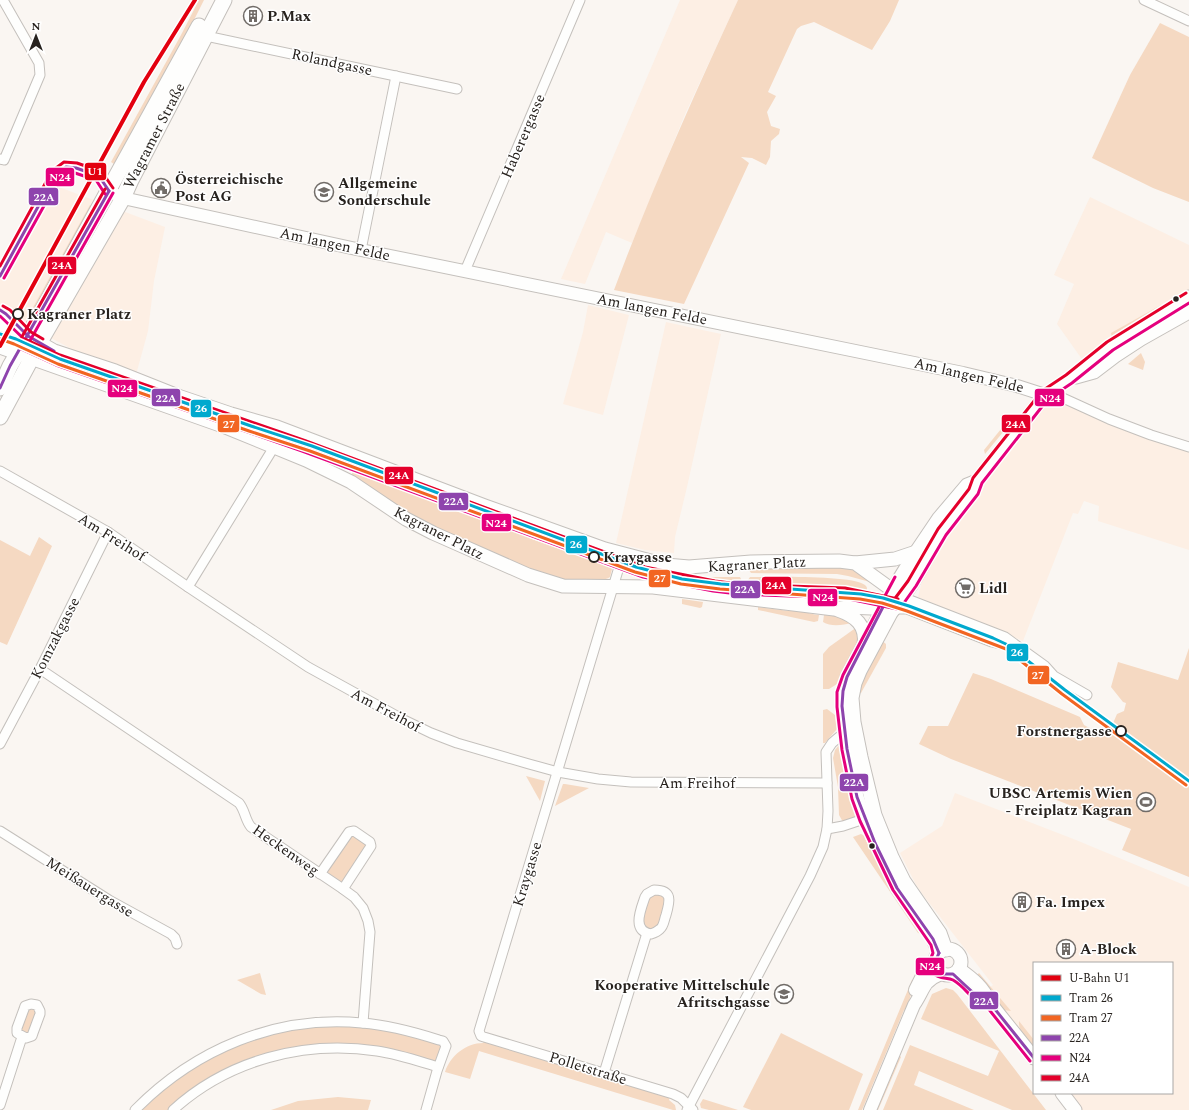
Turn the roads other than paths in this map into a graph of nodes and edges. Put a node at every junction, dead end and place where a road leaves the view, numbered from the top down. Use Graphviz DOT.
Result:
graph roads {
  1 [pos="3,0"];
  2 [pos="212,0"];
  3 [pos="224,0"];
  4 [pos="580,0"];
  5 [pos="1144,0"];
  6 [pos="1189,21"];
  7 [pos="206,36"];
  8 [pos="396,76"];
  9 [pos="457,89"];
  10 [pos="2,160"];
  11 [pos="109,191"];
  12 [pos="123,198"];
  13 [pos="362,250"];
  14 [pos="465,271"];
  15 [pos="1189,297"];
  16 [pos="1189,312"];
  17 [pos="0,324"];
  18 [pos="34,339"];
  19 [pos="0,347"];
  20 [pos="18,353"];
  21 [pos="32,359"];
  22 [pos="1069,379"];
  23 [pos="0,388"];
  24 [pos="1045,395"];
  25 [pos="0,417"];
  26 [pos="274,447"];
  27 [pos="1189,447"];
  28 [pos="0,471"];
  29 [pos="977,481"];
  30 [pos="108,532"];
  31 [pos="916,552"];
  32 [pos="624,554"];
  33 [pos="856,563"];
  34 [pos="614,586"];
  35 [pos="188,587"];
  36 [pos="892,602"];
  37 [pos="834,609"];
  38 [pos="863,645"];
  39 [pos="1020,649"];
  40 [pos="40,669"];
  41 [pos="1087,695"];
  42 [pos="851,733"];
  43 [pos="0,744"];
  44 [pos="558,772"];
  45 [pos="827,784"];
  46 [pos="870,817"];
  47 [pos="827,828"];
  48 [pos="0,831"];
  49 [pos="320,874"];
  50 [pos="343,889"];
  51 [pos="647,933"];
  52 [pos="177,944"];
  53 [pos="942,951"];
  54 [pos="947,971"];
  55 [pos="363,1022"];
  56 [pos="480,1034"];
  57 [pos="22,1037"];
  58 [pos="1033,1057"];
  59 [pos="438,1067"];
  60 [pos="604,1073"];
  61 [pos="1063,1094"];
  62 [pos="0,1105"];
  63 [pos="690,1109"];
  64 [pos="135,1110"];
  65 [pos="173,1110"];
  66 [pos="426,1110"];
  67 [pos="870,1110"];
  68 [pos="1075,1110"];
  1 -- 10 [label="street"];
  2 -- 11 [label="main road, Wagramer Straße"];
  3 -- 7 [label="main road, Wagramer Straße"];
  4 -- 14 [label="street, Haberergasse"];
  5 -- 6 [label="street"];
  7 -- 8 [label="street, Rolandgasse"];
  7 -- 12 [label="main road, Wagramer Straße"];
  8 -- 9 [label="street, Rolandgasse"];
  8 -- 13 [label="street"];
  11 -- 12 [label="street, Am langen Felde"];
  11 -- 18 [label="main road, Wagramer Straße"];
  12 -- 13 [label="street, Am langen Felde"];
  12 -- 18 [label="main road, Wagramer Straße"];
  13 -- 14 [label="street, Am langen Felde"];
  14 -- 24 [label="street, Am langen Felde"];
  15 -- 22 [label="main road"];
  16 -- 22 [label="main road"];
  17 -- 18 [label="main road, Kagraner Platz"];
  18 -- 20 [label="main road, Wagramer Straße"];
  18 -- 21 [label="main road, Wagramer Straße"];
  18 -- 32 [label="main road, Kagraner Platz"];
  19 -- 20 [label="main road, Kagraner Platz"];
  20 -- 21 [label="main road, Kagraner Platz"];
  20 -- 23 [label="main road, Wagramer Straße"];
  21 -- 25 [label="main road, Wagramer Straße"];
  21 -- 26 [label="main road, Kagraner Platz"];
  22 -- 24 [label="main road"];
  24 -- 27 [label="street, Am langen Felde"];
  24 -- 29 [label="main road"];
  26 -- 34 [label="main road, Kagraner Platz"];
  26 -- 35 [label="street"];
  28 -- 30 [label="street, Am Freihof"];
  29 -- 31 [label="main road"];
  29 -- 36 [label="main road"];
  30 -- 35 [label="street, Am Freihof"];
  30 -- 40 [label="street, Komzakgasse"];
  31 -- 33 [label="main road, Kagraner Platz"];
  31 -- 36 [label="main road"];
  32 -- 33 [label="main road, Kagraner Platz"];
  32 -- 34 [label="street, Kraygasse"];
  33 -- 36 [label="main road"];
  34 -- 37 [label="main road, Kagraner Platz"];
  34 -- 44 [label="street, Kraygasse"];
  35 -- 44 [label="street, Am Freihof"];
  36 -- 37 [label="main road, Kagraner Platz"];
  36 -- 38 [label="main road"];
  36 -- 39 [label="street"];
  36 -- 39 [label="street"];
  36 -- 42 [label="main road"];
  37 -- 38 [label="main road"];
  38 -- 42 [label="main road"];
  39 -- 41 [label="street"];
  40 -- 43 [label="street, Komzakgasse"];
  40 -- 49 [label="street, Heckenweg"];
  42 -- 45 [label="street"];
  42 -- 46 [label="main road"];
  44 -- 45 [label="street, Am Freihof"];
  44 -- 56 [label="street, Kraygasse"];
  45 -- 47 [label="street"];
  46 -- 47 [label="street"];
  46 -- 53 [label="main road"];
  47 -- 63 [label="street"];
  48 -- 52 [label="street, Meißauergasse"];
  49 -- 50 [label="street, Heckenweg"];
  49 -- 50 [label="street"];
  50 -- 55 [label="street, Heckenweg"];
  51 -- 51 [label="street"];
  51 -- 60 [label="street"];
  53 -- 54 [label="main road"];
  53 -- 54 [label="main road"];
  54 -- 58 [label="main road"];
  54 -- 67 [label="street"];
  55 -- 59 [label="street"];
  55 -- 64 [label="street"];
  56 -- 60 [label="street, Polletstraße"];
  57 -- 62 [label="street"];
  59 -- 65 [label="street"];
  59 -- 66 [label="street"];
  60 -- 63 [label="street, Polletstraße"];
  61 -- 68 [label="main road"];
}
